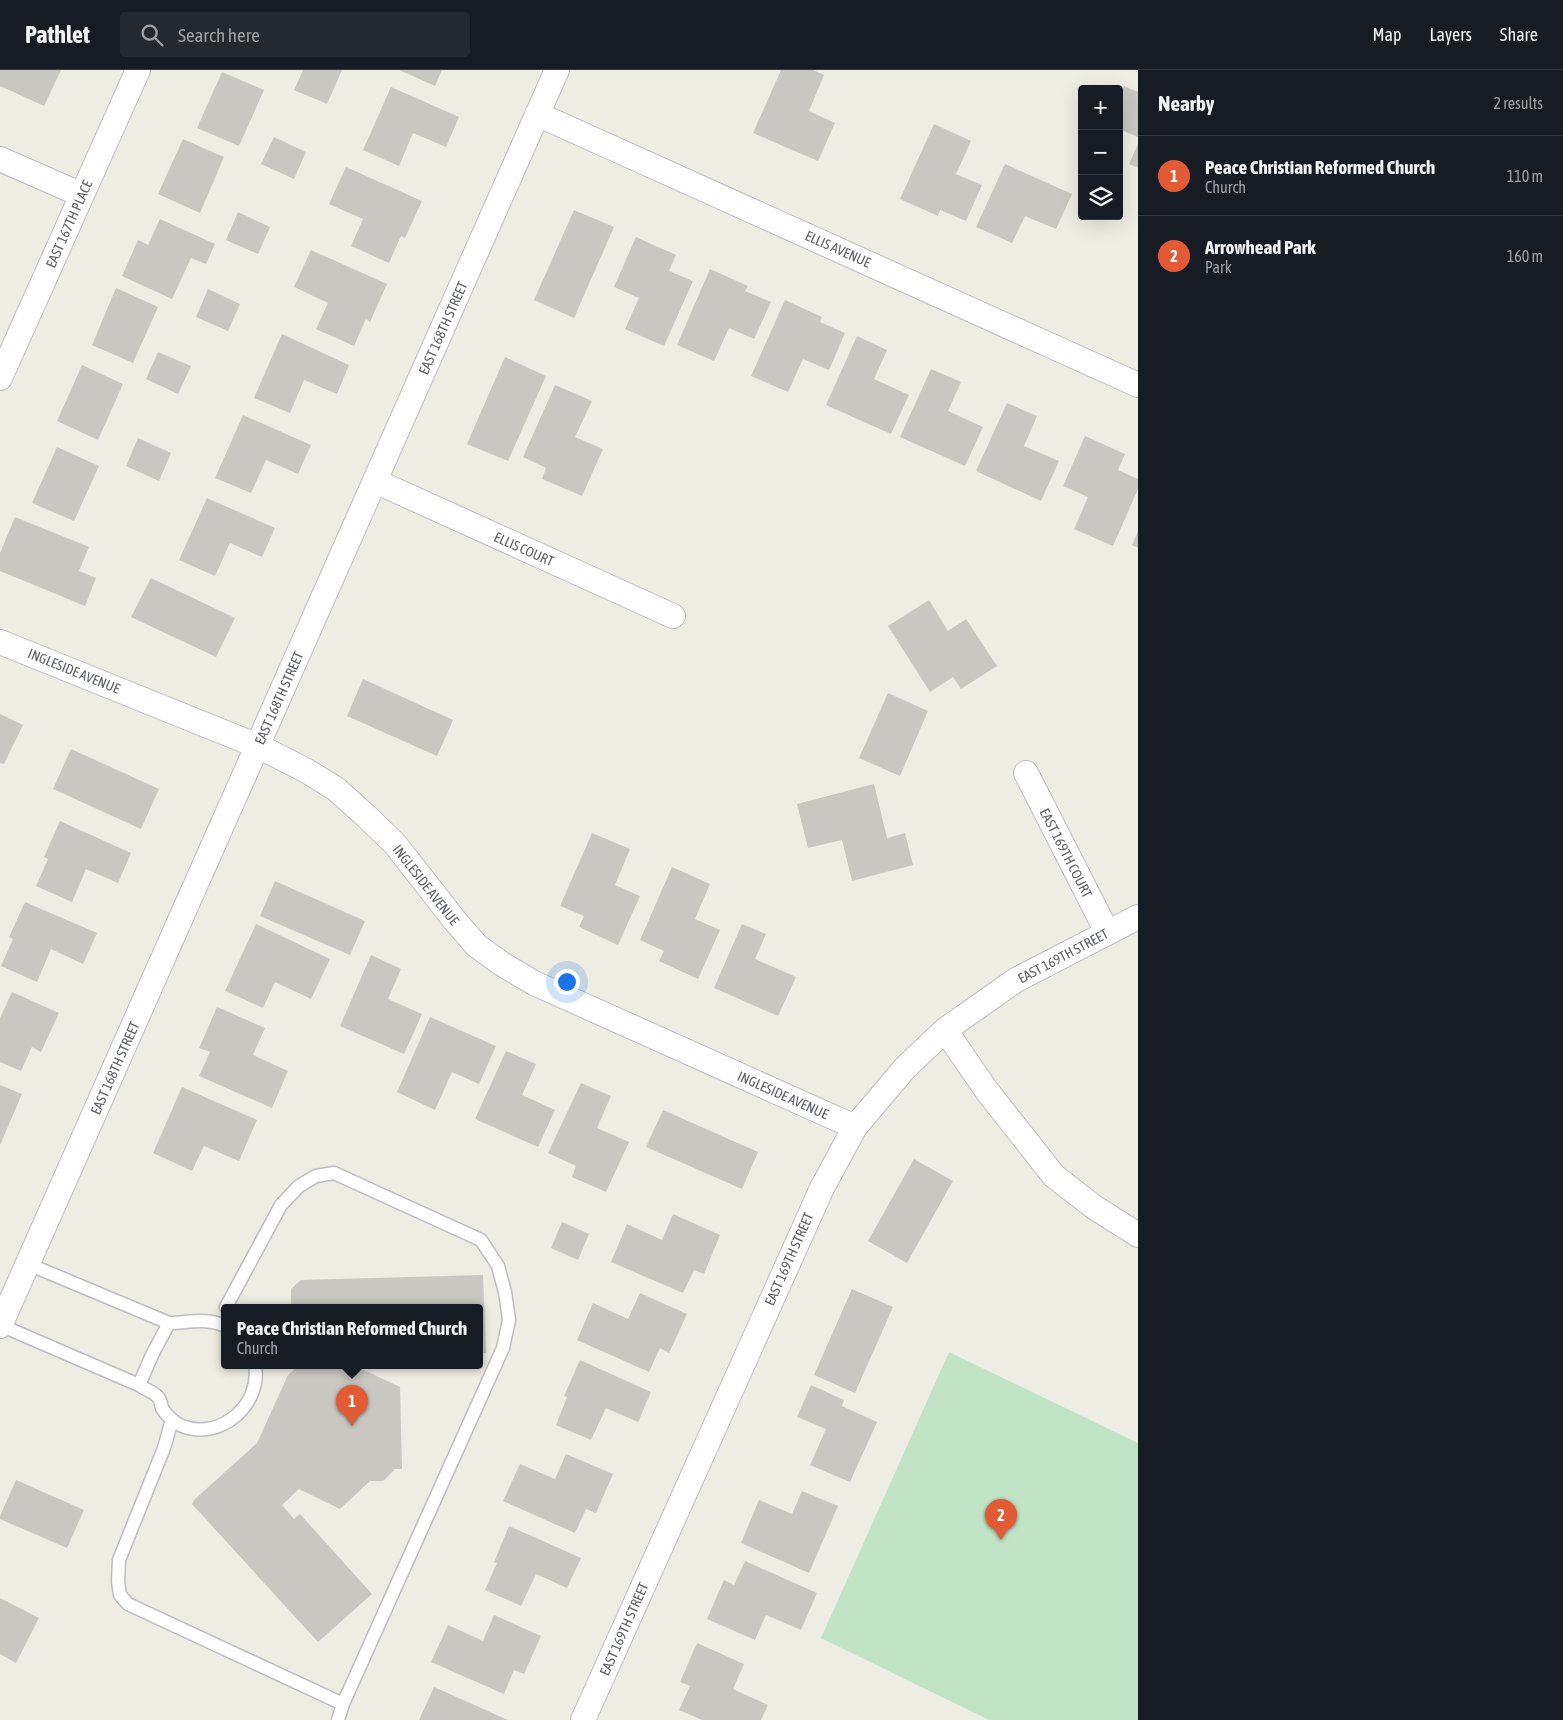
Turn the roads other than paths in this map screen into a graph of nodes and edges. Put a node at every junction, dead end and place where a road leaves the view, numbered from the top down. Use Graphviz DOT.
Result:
graph roads {
  1 [pos="138,70"];
  2 [pos="557,70"];
  3 [pos="538,114"];
  4 [pos="0,159"];
  5 [pos="82,195"];
  6 [pos="0,378"];
  7 [pos="1138,385"];
  8 [pos="375,481"];
  9 [pos="673,616"];
  10 [pos="0,642"];
  11 [pos="258,746"];
  12 [pos="1026,773"];
  13 [pos="1138,917"];
  14 [pos="1107,932"];
  15 [pos="945,1030"];
  16 [pos="855,1127"];
  17 [pos="1138,1235"];
  18 [pos="28,1264"];
  19 [pos="227,1304"];
  20 [pos="169,1323"];
  21 [pos="221,1324"];
  22 [pos="0,1325"];
  23 [pos="256,1369"];
  24 [pos="139,1385"];
  25 [pos="172,1420"];
  26 [pos="343,1704"];
  27 [pos="338,1720"];
  28 [pos="583,1720"];
  1 -- 5 [label="street, EAST 167TH PLACE"];
  2 -- 3 [label="street, EAST 168TH STREET"];
  3 -- 7 [label="street, ELLIS AVENUE"];
  3 -- 8 [label="street, EAST 168TH STREET"];
  4 -- 5 [label="street"];
  5 -- 6 [label="street, EAST 167TH PLACE"];
  8 -- 9 [label="street, ELLIS COURT"];
  8 -- 11 [label="street, EAST 168TH STREET"];
  10 -- 11 [label="street, INGLESIDE AVENUE"];
  11 -- 16 [label="street, INGLESIDE AVENUE"];
  11 -- 18 [label="street, EAST 168TH STREET"];
  12 -- 14 [label="street, EAST 169TH COURT"];
  13 -- 14 [label="street, EAST 169TH STREET"];
  14 -- 15 [label="street, EAST 169TH STREET"];
  15 -- 16 [label="street, EAST 169TH STREET"];
  15 -- 17 [label="street"];
  16 -- 28 [label="street, EAST 169TH STREET"];
  18 -- 20 [label="lane"];
  18 -- 22 [label="street, EAST 168TH STREET"];
  19 -- 26 [label="lane"];
  20 -- 21 [label="lane"];
  20 -- 24 [label="lane"];
  22 -- 24 [label="lane"];
  23 -- 25 [label="lane"];
  24 -- 25 [label="lane"];
  25 -- 26 [label="lane"];
  26 -- 27 [label="lane"];
}
